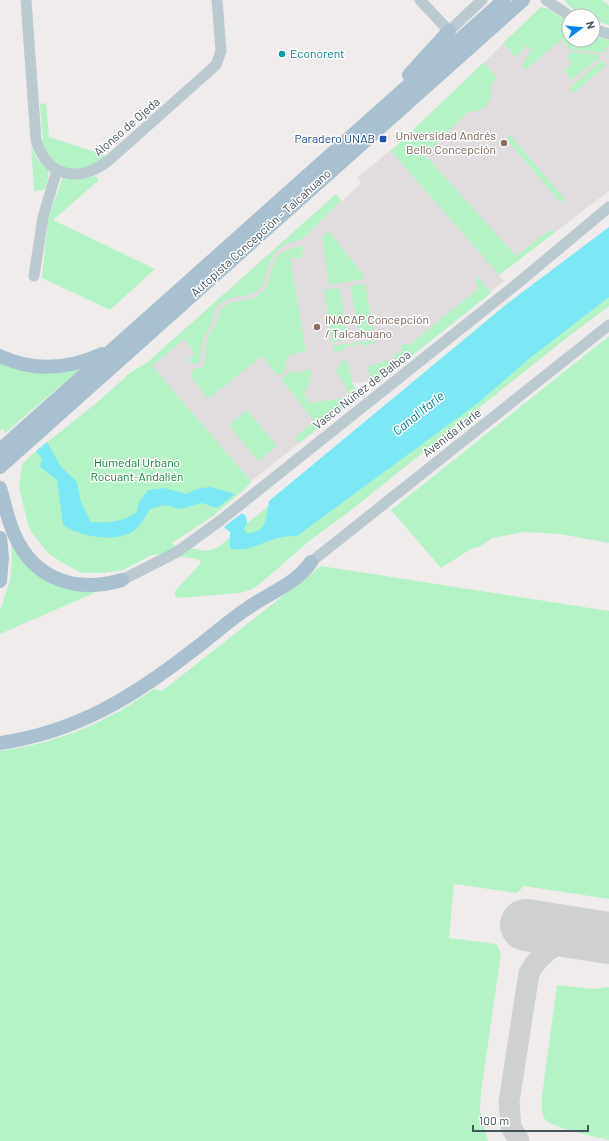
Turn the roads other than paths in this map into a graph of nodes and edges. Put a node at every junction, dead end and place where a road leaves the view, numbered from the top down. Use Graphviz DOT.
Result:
graph roads {
  1 [pos="26,0"];
  2 [pos="217,0"];
  3 [pos="420,0"];
  4 [pos="482,0"];
  5 [pos="533,0"];
  6 [pos="546,0"];
  7 [pos="514,2"];
  8 [pos="561,10"];
  9 [pos="449,31"];
  10 [pos="387,104"];
  11 [pos="58,170"];
  12 [pos="609,207"];
  13 [pos="34,276"];
  14 [pos="609,325"];
  15 [pos="116,346"];
  16 [pos="0,356"];
  17 [pos="0,450"];
  18 [pos="0,466"];
  19 [pos="1,492"];
  20 [pos="0,538"];
  21 [pos="311,562"];
  22 [pos="122,580"];
  23 [pos="0,581"];
  24 [pos="0,743"];
  1 -- 11 [label="street"];
  2 -- 11 [label="street, Alonso de Ojeda"];
  3 -- 9 [label="street"];
  4 -- 9 [label="street"];
  5 -- 7 [label="main road"];
  6 -- 8 [label="street"];
  7 -- 10 [label="main road, Autopista Concepción - Talcahuano"];
  7 -- 18 [label="main road, Autopista Concepción - Talcahuano"];
  9 -- 10 [label="main road"];
  10 -- 15 [label="main road, Autopista Concepción - Talcahuano"];
  11 -- 13 [label="street"];
  12 -- 22 [label="street, Vasco Núñez de Balboa"];
  14 -- 21 [label="street, Avenida Ifarle"];
  15 -- 16 [label="main road"];
  15 -- 17 [label="main road, Autopista Concepción - Talcahuano"];
  19 -- 22 [label="main road"];
  20 -- 23 [label="main road"];
  21 -- 24 [label="main road"];
}
